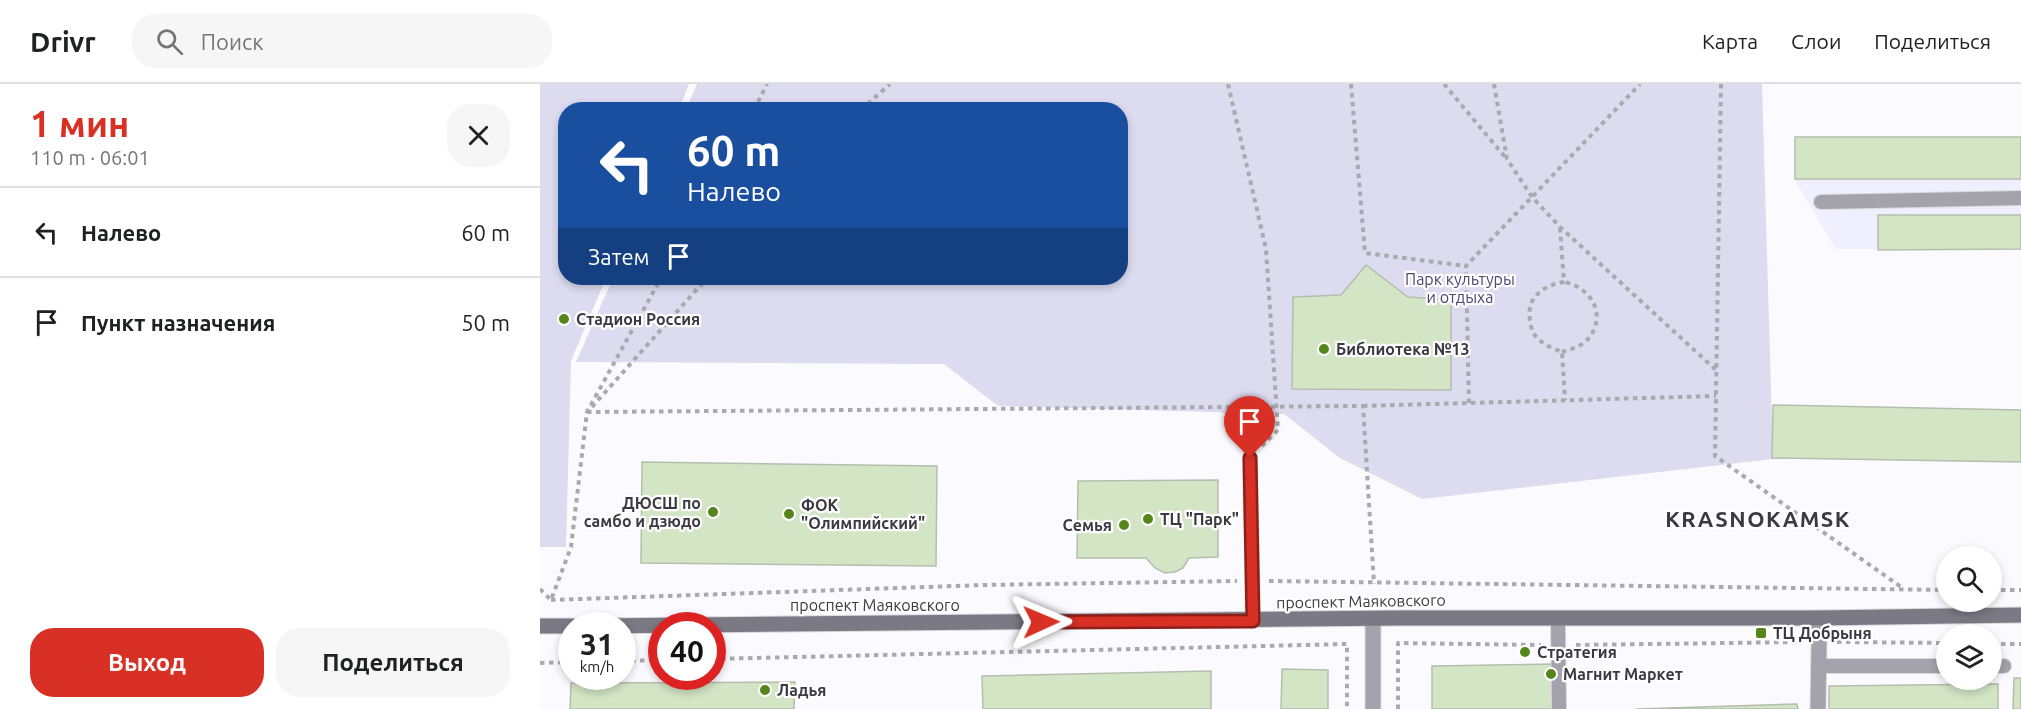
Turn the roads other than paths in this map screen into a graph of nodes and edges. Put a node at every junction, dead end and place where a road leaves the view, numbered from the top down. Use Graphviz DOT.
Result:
graph roads {
  1 [pos="2021,198"];
  2 [pos="1821,202"];
  3 [pos="1250,458"];
  4 [pos="2021,615"];
  5 [pos="1817,618"];
  6 [pos="1373,619"];
  7 [pos="1558,620"];
  8 [pos="1253,621"];
  9 [pos="540,626"];
  10 [pos="558,626"];
  11 [pos="636,626"];
  12 [pos="1818,666"];
  13 [pos="1936,666"];
  14 [pos="1373,709"];
  15 [pos="1559,709"];
  16 [pos="1818,709"];
  1 -- 2 [label="lane"];
  3 -- 8 [label="lane"];
  4 -- 5 [label="street, проспект Маяковского"];
  5 -- 7 [label="street, проспект Маяковского"];
  5 -- 12 [label="street"];
  6 -- 7 [label="street, проспект Маяковского"];
  6 -- 8 [label="street, проспект Маяковского"];
  6 -- 14 [label="street"];
  7 -- 15 [label="lane"];
  8 -- 11 [label="street, проспект Маяковского"];
  9 -- 10 [label="street"];
  12 -- 13 [label="lane"];
  12 -- 16 [label="street"];
}
